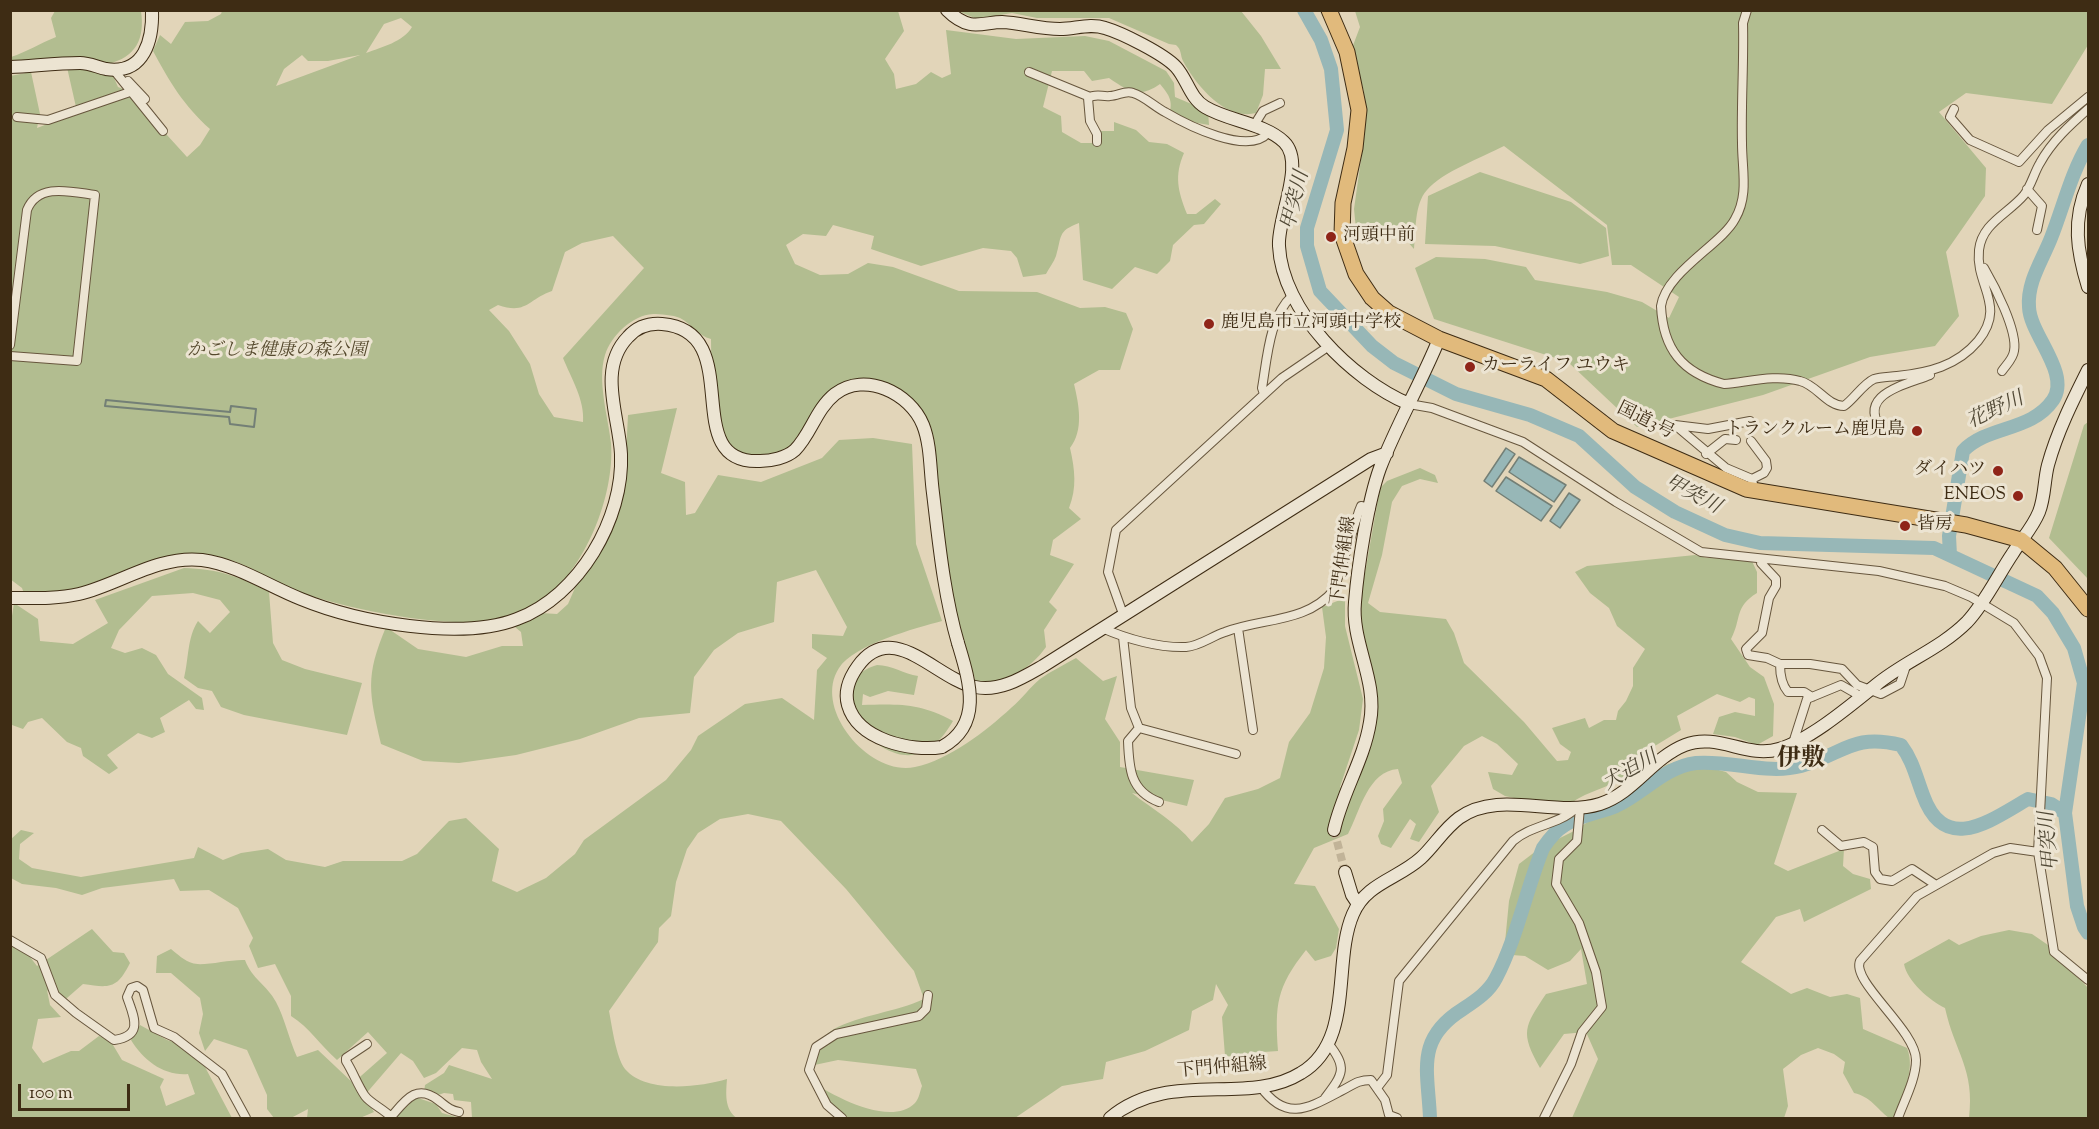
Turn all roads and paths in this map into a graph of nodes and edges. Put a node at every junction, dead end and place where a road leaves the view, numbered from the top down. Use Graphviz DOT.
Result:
graph roads {
  1 [pos="152,10"];
  2 [pos="947,10"];
  3 [pos="1329,10"];
  4 [pos="1747,10"];
  5 [pos="10,67"];
  6 [pos="116,69"];
  7 [pos="1029,72"];
  8 [pos="130,92"];
  9 [pos="1090,97"];
  10 [pos="2088,97"];
  11 [pos="145,99"];
  12 [pos="1280,103"];
  13 [pos="1954,109"];
  14 [pos="2088,109"];
  15 [pos="17,117"];
  16 [pos="1253,127"];
  17 [pos="163,131"];
  18 [pos="1268,133"];
  19 [pos="1097,142"];
  20 [pos="2088,184"];
  21 [pos="2027,189"];
  22 [pos="2037,230"];
  23 [pos="1980,262"];
  24 [pos="2088,287"];
  25 [pos="1292,296"];
  26 [pos="1438,339"];
  27 [pos="10,345"];
  28 [pos="1329,346"];
  29 [pos="10,356"];
  30 [pos="1934,370"];
  31 [pos="2088,370"];
  32 [pos="2002,371"];
  33 [pos="1264,394"];
  34 [pos="1410,401"];
  35 [pos="1750,421"];
  36 [pos="1884,433"];
  37 [pos="1736,440"];
  38 [pos="1751,441"];
  39 [pos="1387,453"];
  40 [pos="1706,454"];
  41 [pos="1753,485"];
  42 [pos="1371,508"];
  43 [pos="2021,540"];
  44 [pos="1761,559"];
  45 [pos="10,598"];
  46 [pos="1980,603"];
  47 [pos="2088,609"];
  48 [pos="1123,614"];
  49 [pos="1102,628"];
  50 [pos="1238,628"];
  51 [pos="1123,637"];
  52 [pos="1780,664"];
  53 [pos="1866,694"];
  54 [pos="1812,697"];
  55 [pos="1139,728"];
  56 [pos="1253,730"];
  57 [pos="1793,743"];
  58 [pos="1236,754"];
  59 [pos="1159,802"];
  60 [pos="1578,811"];
  61 [pos="1334,830"];
  62 [pos="1822,830"];
  63 [pos="2038,852"];
  64 [pos="1345,872"];
  65 [pos="1936,885"];
  66 [pos="1358,904"];
  67 [pos="10,940"];
  68 [pos="2088,980"];
  69 [pos="928,995"];
  70 [pos="1328,1043"];
  71 [pos="367,1044"];
  72 [pos="1260,1086"];
  73 [pos="1377,1088"];
  74 [pos="1323,1101"];
  75 [pos="459,1112"];
  76 [pos="391,1118"];
  77 [pos="246,1119"];
  78 [pos="842,1119"];
  79 [pos="1110,1119"];
  80 [pos="1397,1119"];
  81 [pos="1544,1119"];
  82 [pos="1898,1119"];
  1 -- 6 [label="street"];
  2 -- 16 [label="street"];
  3 -- 26 [label="highway, 国道3号"];
  4 -- 30 [label="street"];
  5 -- 6 [label="street"];
  6 -- 8 [label="street"];
  6 -- 11 [label="street"];
  7 -- 9 [label="street"];
  8 -- 15 [label="street"];
  8 -- 17 [label="street"];
  9 -- 18 [label="street"];
  9 -- 19 [label="street"];
  10 -- 13 [label="street"];
  12 -- 16 [label="street"];
  14 -- 21 [label="street"];
  16 -- 18 [label="street"];
  18 -- 25 [label="street"];
  20 -- 24 [label="street"];
  21 -- 22 [label="street"];
  21 -- 23 [label="street"];
  23 -- 30 [label="street"];
  23 -- 32 [label="street"];
  25 -- 28 [label="street"];
  25 -- 33 [label="street"];
  26 -- 34 [label="street, 下門仲組線"];
  26 -- 41 [label="highway, 国道3号"];
  27 -- 29 [label="street"];
  28 -- 33 [label="street"];
  28 -- 34 [label="street"];
  30 -- 36 [label="street"];
  31 -- 43 [label="street"];
  33 -- 48 [label="street"];
  34 -- 39 [label="street, 下門仲組線"];
  34 -- 44 [label="street"];
  35 -- 40 [label="street"];
  37 -- 40 [label="street"];
  38 -- 41 [label="street"];
  39 -- 42 [label="street, 下門仲組線"];
  39 -- 48 [label="street"];
  40 -- 41 [label="street"];
  41 -- 43 [label="highway, 国道3号"];
  42 -- 50 [label="street"];
  42 -- 61 [label="street, 下門仲組線"];
  43 -- 46 [label="street"];
  43 -- 47 [label="highway, 国道3号"];
  44 -- 46 [label="street"];
  44 -- 52 [label="street"];
  45 -- 49 [label="street, bridge"];
  46 -- 53 [label="street"];
  46 -- 63 [label="street"];
  48 -- 49 [label="street"];
  49 -- 51 [label="street"];
  50 -- 51 [label="street"];
  50 -- 56 [label="street"];
  51 -- 55 [label="street"];
  52 -- 53 [label="street"];
  52 -- 54 [label="street"];
  53 -- 54 [label="street"];
  53 -- 57 [label="street"];
  54 -- 57 [label="street"];
  55 -- 58 [label="street"];
  55 -- 59 [label="street"];
  57 -- 60 [label="street"];
  60 -- 66 [label="street"];
  60 -- 73 [label="street"];
  60 -- 81 [label="street"];
  62 -- 65 [label="street"];
  63 -- 65 [label="street"];
  63 -- 68 [label="street"];
  64 -- 66 [label="street"];
  65 -- 82 [label="street"];
  66 -- 70 [label="street, 下門仲組線"];
  67 -- 77 [label="street"];
  69 -- 78 [label="street"];
  70 -- 72 [label="street, 下門仲組線"];
  70 -- 74 [label="street"];
  71 -- 76 [label="street"];
  72 -- 74 [label="street"];
  72 -- 79 [label="street, 下門仲組線"];
  73 -- 74 [label="street"];
  73 -- 80 [label="street"];
  75 -- 76 [label="street"];
}
